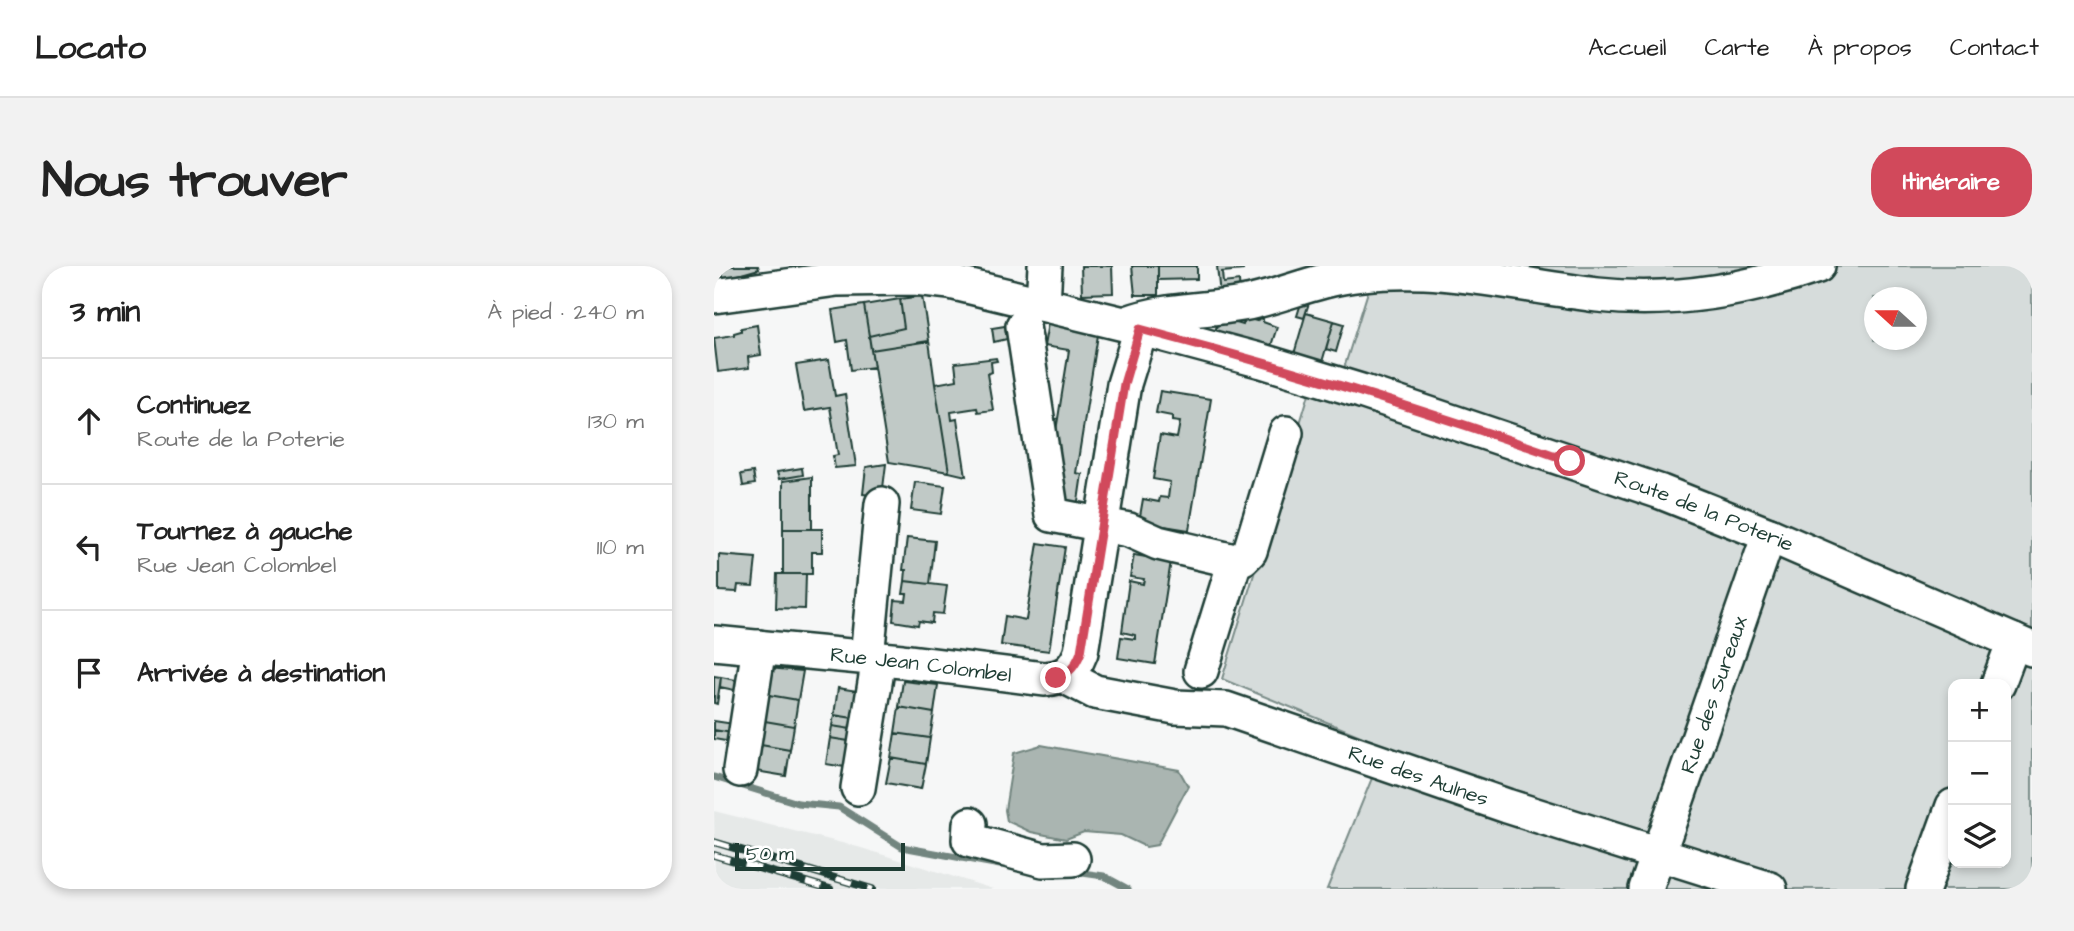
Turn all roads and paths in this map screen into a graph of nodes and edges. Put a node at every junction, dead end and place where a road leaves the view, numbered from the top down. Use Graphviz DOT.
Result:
graph roads {
  1 [pos="1045,266"];
  2 [pos="1818,266"];
  3 [pos="860,272"];
  4 [pos="714,294"];
  5 [pos="1033,315"];
  6 [pos="1132,326"];
  7 [pos="1286,433"];
  8 [pos="881,504"];
  9 [pos="1101,524"];
  10 [pos="1769,535"];
  11 [pos="1235,561"];
  12 [pos="714,643"];
  13 [pos="2023,645"];
  14 [pos="759,647"];
  15 [pos="873,658"];
  16 [pos="1201,671"];
  17 [pos="1064,676"];
  18 [pos="2001,679"];
  19 [pos="740,771"];
  20 [pos="858,788"];
  21 [pos="1948,820"];
  22 [pos="970,824"];
  23 [pos="1659,852"];
  24 [pos="1073,859"];
  25 [pos="1646,889"];
  26 [pos="1770,889"];
  27 [pos="1923,889"];
  1 -- 5 [label="street"];
  2 -- 6 [label="street"];
  3 -- 4 [label="street, Route de la Poterie"];
  3 -- 5 [label="street, Route de la Poterie"];
  5 -- 6 [label="street, Route de la Poterie"];
  5 -- 9 [label="street"];
  6 -- 9 [label="street"];
  6 -- 10 [label="street, Route de la Poterie"];
  7 -- 11 [label="street"];
  8 -- 15 [label="street"];
  9 -- 11 [label="street"];
  9 -- 17 [label="street"];
  10 -- 13 [label="street, Route de la Poterie"];
  10 -- 23 [label="street, Rue des Sureaux"];
  11 -- 16 [label="street"];
  12 -- 14 [label="street, Rue Jean Colombel"];
  13 -- 18 [label="street"];
  14 -- 15 [label="street, Rue Jean Colombel"];
  14 -- 19 [label="street"];
  15 -- 17 [label="street, Rue Jean Colombel"];
  15 -- 20 [label="street"];
  17 -- 23 [label="street, Rue des Aulnes"];
  21 -- 27 [label="street"];
  22 -- 24 [label="street"];
  23 -- 25 [label="street, Rue des Sureaux"];
  23 -- 26 [label="street, Rue des Aulnes"];
}
